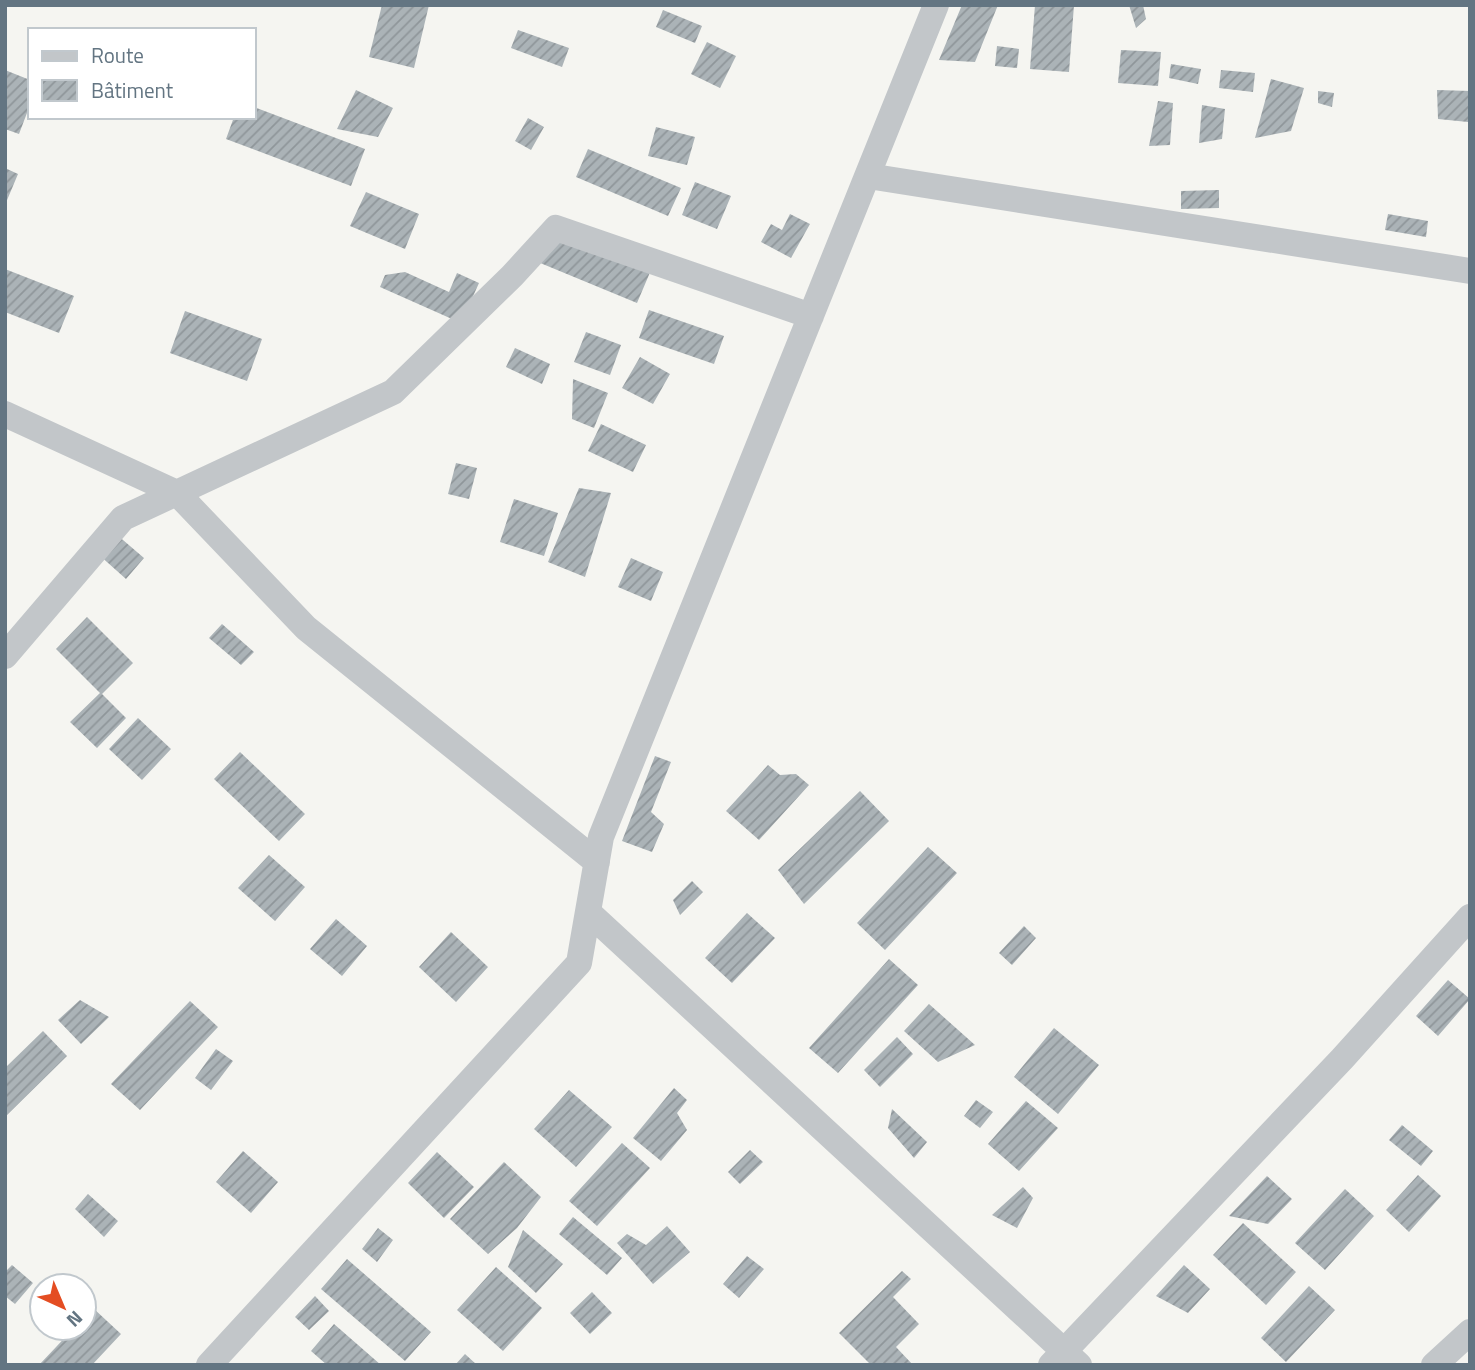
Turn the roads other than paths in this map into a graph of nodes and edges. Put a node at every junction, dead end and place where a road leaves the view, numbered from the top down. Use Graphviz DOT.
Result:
graph roads {
  1 [pos="936,5"];
  2 [pos="868,176"];
  3 [pos="1470,271"];
  4 [pos="811,316"];
  5 [pos="5,414"];
  6 [pos="177,493"];
  7 [pos="5,656"];
  8 [pos="597,862"];
  9 [pos="588,912"];
  10 [pos="1470,917"];
  11 [pos="1470,1332"];
  12 [pos="1065,1360"];
  13 [pos="213,1364"];
  14 [pos="1434,1365"];
  1 -- 2 [label="street"];
  2 -- 3 [label="street"];
  2 -- 4 [label="street"];
  4 -- 6 [label="street"];
  4 -- 8 [label="street"];
  5 -- 6 [label="street"];
  6 -- 7 [label="street"];
  6 -- 8 [label="street"];
  8 -- 9 [label="street"];
  9 -- 12 [label="street"];
  9 -- 13 [label="street"];
  10 -- 12 [label="street"];
  11 -- 14 [label="street"];
}
